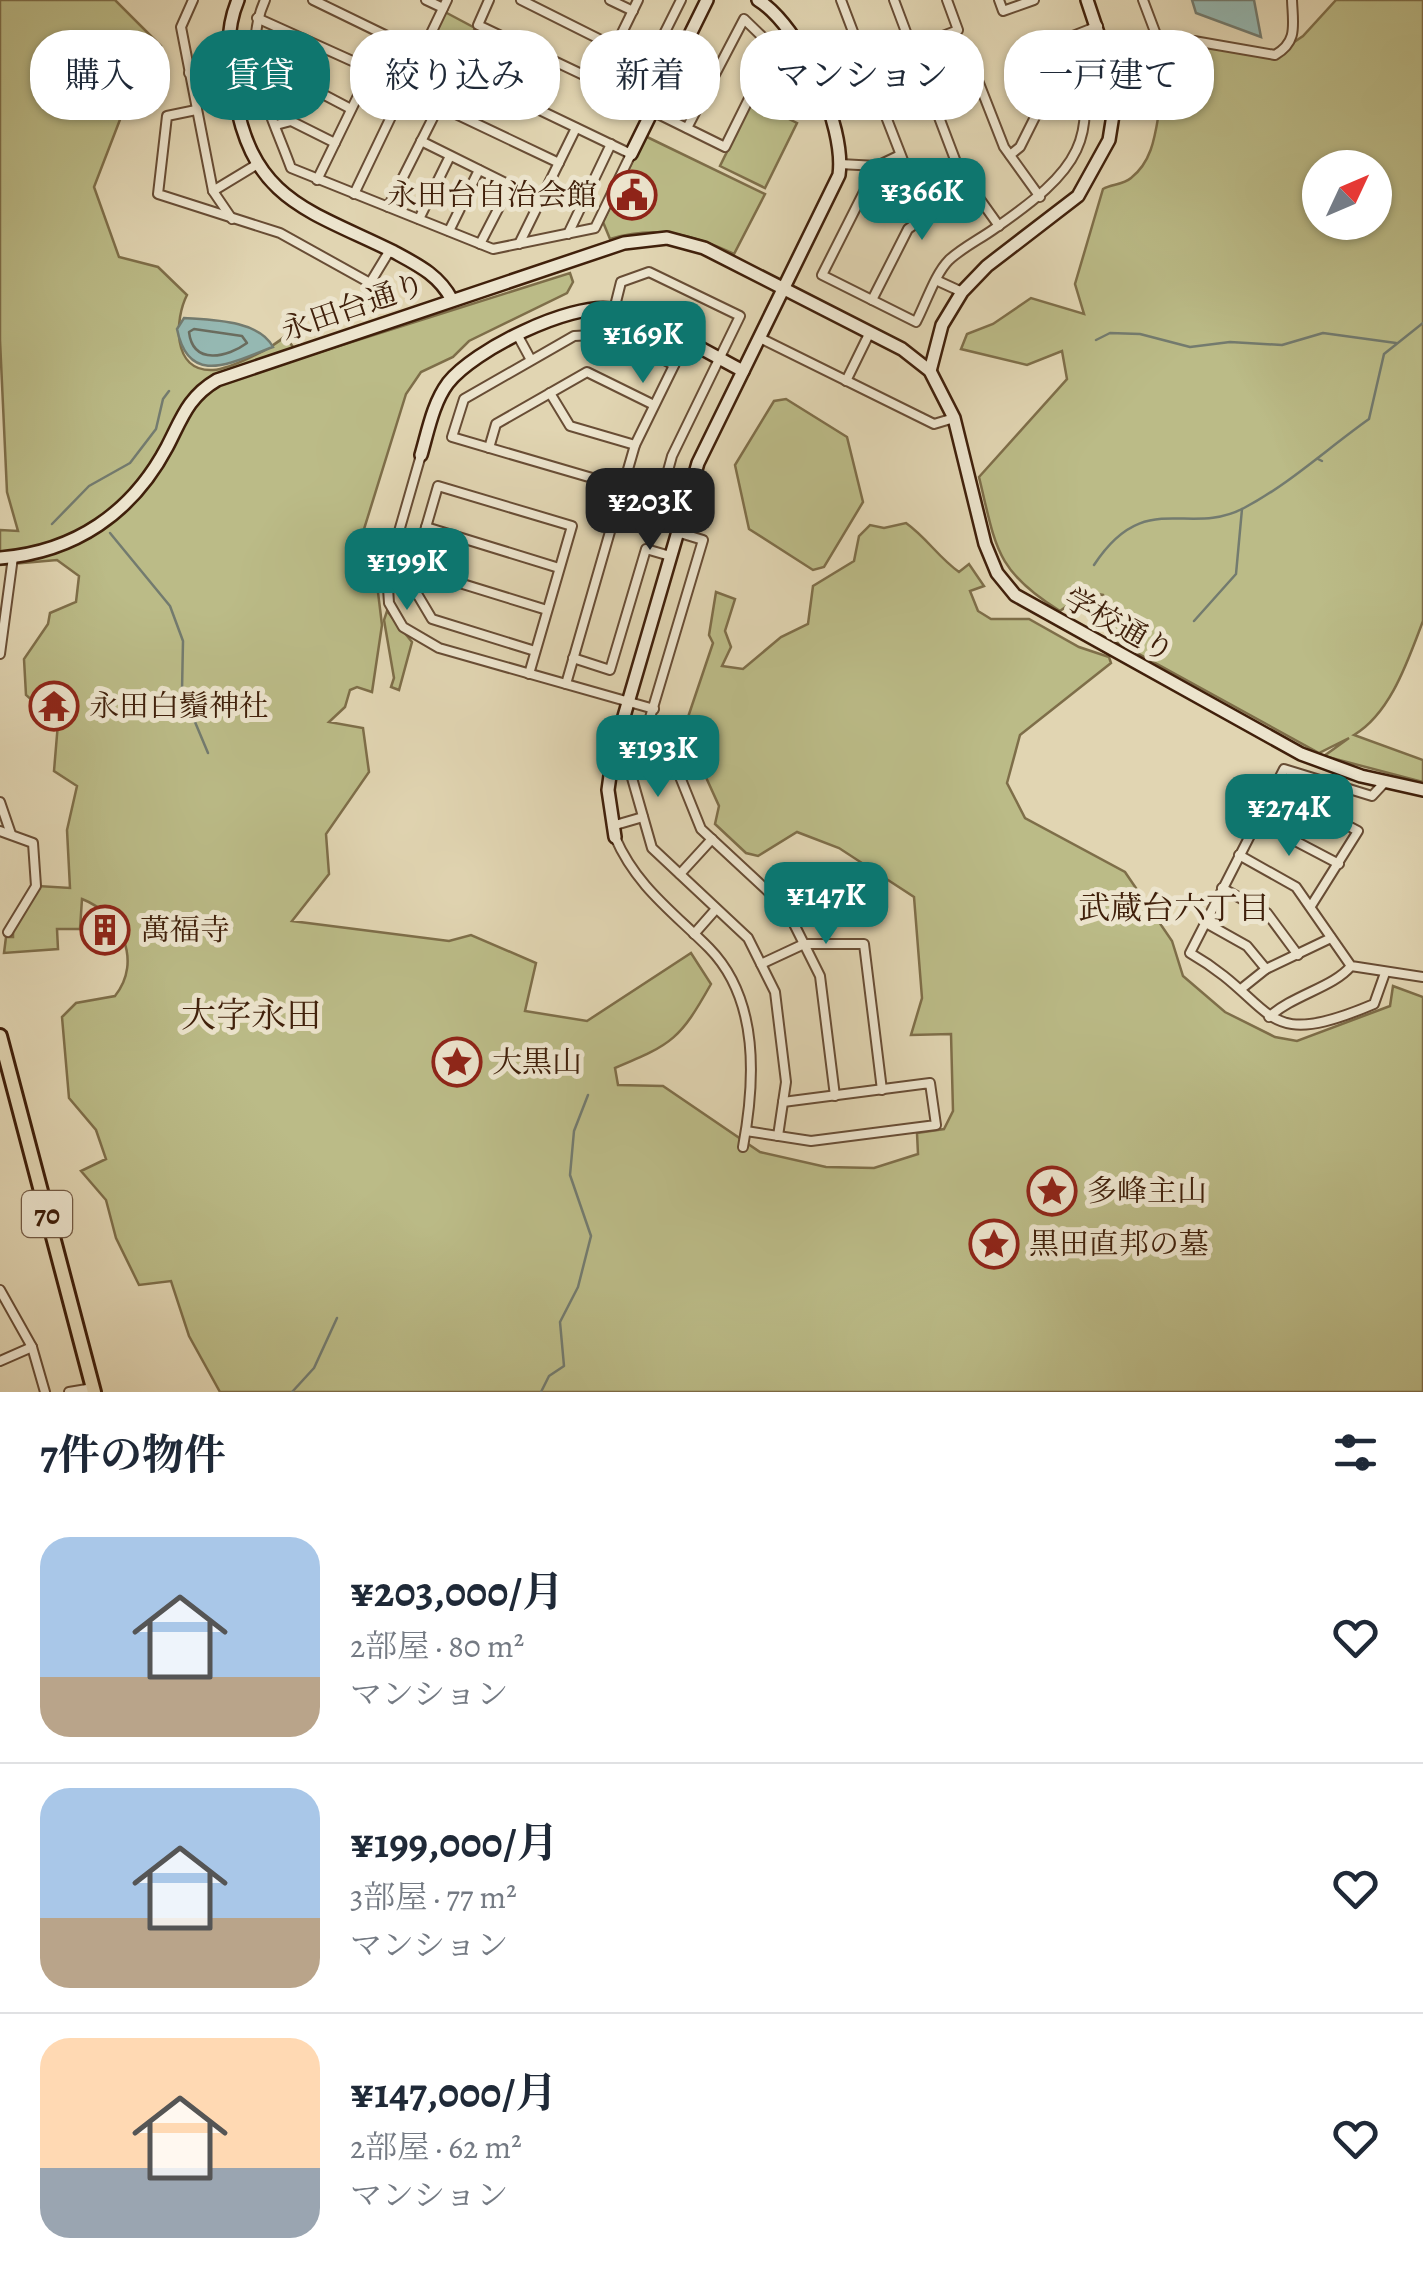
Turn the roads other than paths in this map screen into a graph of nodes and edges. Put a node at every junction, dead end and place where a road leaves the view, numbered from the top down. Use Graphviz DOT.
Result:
graph roads {
  1 [pos="192,0"];
  2 [pos="238,0"];
  3 [pos="265,0"];
  4 [pos="312,0"];
  5 [pos="426,0"];
  6 [pos="489,0"];
  7 [pos="521,0"];
  8 [pos="610,0"];
  9 [pos="638,0"];
  10 [pos="681,0"];
  11 [pos="707,0"];
  12 [pos="758,0"];
  13 [pos="840,0"];
  14 [pos="894,0"];
  15 [pos="946,0"];
  16 [pos="999,0"];
  17 [pos="1034,0"];
  18 [pos="1087,0"];
  19 [pos="1143,0"];
  20 [pos="1292,0"];
  21 [pos="445,4"];
  22 [pos="633,11"];
  23 [pos="257,18"];
  24 [pos="1098,26"];
  25 [pos="229,30"];
  26 [pos="256,30"];
  27 [pos="374,30"];
  28 [pos="432,30"];
  29 [pos="583,30"];
  30 [pos="624,30"];
  31 [pos="666,30"];
  32 [pos="692,30"];
  33 [pos="755,30"];
  34 [pos="790,30"];
  35 [pos="852,30"];
  36 [pos="1088,30"];
  37 [pos="1099,30"];
  38 [pos="1154,30"];
  39 [pos="1214,44"];
  40 [pos="350,60"];
  41 [pos="189,73"];
  42 [pos="580,73"];
  43 [pos="190,78"];
  44 [pos="984,94"];
  45 [pos="190,111"];
  46 [pos="350,111"];
  47 [pos="740,117"];
  48 [pos="198,120"];
  49 [pos="239,120"];
  50 [pos="274,120"];
  51 [pos="389,120"];
  52 [pos="431,120"];
  53 [pos="467,120"];
  54 [pos="559,120"];
  55 [pos="648,120"];
  56 [pos="671,120"];
  57 [pos="827,120"];
  58 [pos="887,120"];
  59 [pos="940,120"];
  60 [pos="1034,120"];
  61 [pos="1085,120"];
  62 [pos="1115,120"];
  63 [pos="276,126"];
  64 [pos="576,128"];
  65 [pos="687,128"];
  66 [pos="335,142"];
  67 [pos="421,142"];
  68 [pos="610,144"];
  69 [pos="631,154"];
  70 [pos="900,155"];
  71 [pos="1010,155"];
  72 [pos="450,156"];
  73 [pos="558,163"];
  74 [pos="840,164"];
  75 [pos="256,165"];
  76 [pos="876,166"];
  77 [pos="479,170"];
  78 [pos="317,180"];
  79 [pos="1059,180"];
  80 [pos="970,185"];
  81 [pos="510,186"];
  82 [pos="212,190"];
  83 [pos="354,194"];
  84 [pos="1078,196"];
  85 [pos="1040,197"];
  86 [pos="540,200"];
  87 [pos="388,207"];
  88 [pos="924,217"];
  89 [pos="420,219"];
  90 [pos="232,220"];
  91 [pos="999,226"];
  92 [pos="448,231"];
  93 [pos="568,234"];
  94 [pos="480,244"];
  95 [pos="519,244"];
  96 [pos="390,250"];
  97 [pos="938,280"];
  98 [pos="784,290"];
  99 [pos="962,292"];
  100 [pos="452,300"];
  101 [pos="872,300"];
  102 [pos="614,310"];
  103 [pos="870,332"];
  104 [pos="518,336"];
  105 [pos="760,338"];
  106 [pos="685,343"];
  107 [pos="532,360"];
  108 [pos="720,360"];
  109 [pos="674,365"];
  110 [pos="744,371"];
  111 [pos="930,371"];
  112 [pos="846,381"];
  113 [pos="550,393"];
  114 [pos="654,405"];
  115 [pos="954,418"];
  116 [pos="635,445"];
  117 [pos="489,448"];
  118 [pos="421,454"];
  119 [pos="623,487"];
  120 [pos="684,507"];
  121 [pos="572,526"];
  122 [pos="426,527"];
  123 [pos="583,529"];
  124 [pos="677,532"];
  125 [pos="396,541"];
  126 [pos="419,548"];
  127 [pos="670,556"];
  128 [pos="7,557"];
  129 [pos="414,568"];
  130 [pos="559,568"];
  131 [pos="547,610"];
  132 [pos="535,651"];
  133 [pos="0,654"];
  134 [pos="573,658"];
  135 [pos="528,674"];
  136 [pos="566,684"];
  137 [pos="628,702"];
  138 [pos="654,710"];
  139 [pos="645,740"];
  140 [pos="1386,781"];
  141 [pos="1274,787"];
  142 [pos="1423,790"];
  143 [pos="0,802"];
  144 [pos="643,817"];
  145 [pos="1257,821"];
  146 [pos="614,831"];
  147 [pos="0,832"];
  148 [pos="11,834"];
  149 [pos="712,839"];
  150 [pos="1239,855"];
  151 [pos="1340,864"];
  152 [pos="680,874"];
  153 [pos="1222,888"];
  154 [pos="1311,906"];
  155 [pos="716,909"];
  156 [pos="1206,923"];
  157 [pos="8,932"];
  158 [pos="694,934"];
  159 [pos="1331,938"];
  160 [pos="804,944"];
  161 [pos="1298,955"];
  162 [pos="761,964"];
  163 [pos="1351,966"];
  164 [pos="1266,969"];
  165 [pos="1384,973"];
  166 [pos="1423,977"];
  167 [pos="1242,988"];
  168 [pos="1269,1017"];
  169 [pos="0,1036"];
  170 [pos="882,1090"];
  171 [pos="835,1096"];
  172 [pos="784,1102"];
  173 [pos="746,1131"];
  174 [pos="778,1136"];
  175 [pos="743,1148"];
  176 [pos="0,1290"];
  177 [pos="32,1347"];
  178 [pos="0,1361"];
  179 [pos="94,1390"];
  180 [pos="44,1392"];
  181 [pos="68,1392"];
  1 -- 41 [label="street"];
  2 -- 25 [label="street"];
  3 -- 23 [label="street"];
  4 -- 27 [label="street"];
  5 -- 21 [label="street"];
  6 -- 42 [label="street"];
  7 -- 29 [label="street"];
  8 -- 22 [label="street"];
  9 -- 22 [label="street"];
  10 -- 31 [label="street"];
  11 -- 32 [label="street"];
  12 -- 34 [label="street"];
  13 -- 35 [label="street"];
  14 -- 15 [label="street"];
  16 -- 17 [label="street"];
  18 -- 24 [label="street"];
  19 -- 38 [label="street"];
  20 -- 39 [label="street"];
  21 -- 28 [label="street"];
  22 -- 30 [label="street"];
  23 -- 26 [label="street"];
  23 -- 40 [label="street"];
  24 -- 36 [label="street"];
  24 -- 37 [label="street"];
  33 -- 65 [label="street"];
  41 -- 43 [label="street"];
  44 -- 71 [label="street"];
  45 -- 90 [label="street"];
  46 -- 66 [label="street"];
  47 -- 65 [label="street"];
  48 -- 82 [label="street"];
  49 -- 75 [label="street"];
  50 -- 63 [label="street"];
  51 -- 83 [label="street"];
  52 -- 67 [label="street"];
  53 -- 73 [label="street"];
  54 -- 64 [label="street"];
  55 -- 69 [label="street"];
  56 -- 65 [label="street"];
  57 -- 74 [label="street"];
  58 -- 70 [label="street"];
  59 -- 80 [label="street"];
  60 -- 71 [label="street"];
  61 -- 79 [label="street"];
  62 -- 84 [label="street"];
  63 -- 66 [label="street"];
  63 -- 78 [label="street"];
  64 -- 68 [label="street"];
  64 -- 73 [label="street"];
  66 -- 78 [label="street"];
  67 -- 72 [label="street"];
  67 -- 87 [label="street"];
  68 -- 69 [label="street"];
  68 -- 93 [label="street"];
  69 -- 93 [label="street"];
  70 -- 76 [label="street"];
  70 -- 88 [label="street"];
  71 -- 85 [label="street"];
  72 -- 77 [label="street"];
  72 -- 89 [label="street"];
  73 -- 86 [label="street"];
  74 -- 76 [label="street"];
  74 -- 98 [label="street"];
  75 -- 82 [label="street"];
  75 -- 96 [label="street"];
  76 -- 101 [label="street"];
  77 -- 81 [label="street"];
  77 -- 92 [label="street"];
  78 -- 83 [label="street"];
  79 -- 84 [label="street"];
  79 -- 85 [label="street"];
  80 -- 88 [label="street"];
  80 -- 91 [label="street"];
  81 -- 86 [label="street"];
  81 -- 94 [label="street"];
  82 -- 90 [label="street"];
  83 -- 87 [label="street"];
  84 -- 99 [label="street"];
  85 -- 91 [label="street"];
  86 -- 95 [label="street"];
  87 -- 89 [label="street"];
  88 -- 101 [label="street"];
  89 -- 92 [label="street"];
  90 -- 96 [label="street"];
  91 -- 97 [label="street"];
  92 -- 94 [label="street"];
  93 -- 95 [label="street"];
  94 -- 95 [label="street"];
  96 -- 100 [label="street"];
  97 -- 99 [label="street"];
  97 -- 101 [label="street"];
  98 -- 100 [label="street, 永田台通り"];
  98 -- 103 [label="street, 永田台通り"];
  98 -- 105 [label="street"];
  99 -- 111 [label="street"];
  100 -- 128 [label="street, 永田台通り"];
  102 -- 104 [label="street"];
  102 -- 106 [label="street"];
  102 -- 108 [label="street"];
  103 -- 111 [label="street, 永田台通り"];
  103 -- 112 [label="street"];
  104 -- 107 [label="street"];
  104 -- 118 [label="street"];
  105 -- 110 [label="street"];
  105 -- 112 [label="street"];
  106 -- 108 [label="street"];
  106 -- 109 [label="street"];
  107 -- 109 [label="street"];
  107 -- 117 [label="street"];
  108 -- 110 [label="street"];
  108 -- 120 [label="street"];
  109 -- 114 [label="street"];
  110 -- 120 [label="street"];
  111 -- 115 [label="street, 学校通り"];
  112 -- 115 [label="street"];
  113 -- 114 [label="street"];
  113 -- 116 [label="street"];
  113 -- 117 [label="street"];
  114 -- 116 [label="street"];
  115 -- 140 [label="street, 学校通り"];
  116 -- 119 [label="street"];
  117 -- 119 [label="street"];
  118 -- 125 [label="street"];
  119 -- 134 [label="street"];
  120 -- 124 [label="street"];
  121 -- 122 [label="street"];
  121 -- 123 [label="street"];
  121 -- 130 [label="street"];
  122 -- 126 [label="street"];
  122 -- 130 [label="street"];
  124 -- 127 [label="street"];
  124 -- 138 [label="street"];
  125 -- 126 [label="street"];
  125 -- 135 [label="street"];
  126 -- 129 [label="street"];
  127 -- 134 [label="street"];
  127 -- 137 [label="street"];
  128 -- 133 [label="street"];
  129 -- 131 [label="street"];
  129 -- 132 [label="street"];
  130 -- 131 [label="street"];
  131 -- 132 [label="street"];
  132 -- 135 [label="street"];
  134 -- 136 [label="street"];
  135 -- 136 [label="street"];
  136 -- 137 [label="street"];
  137 -- 138 [label="street"];
  137 -- 146 [label="street"];
  138 -- 139 [label="street"];
  139 -- 144 [label="street"];
  139 -- 149 [label="street"];
  140 -- 141 [label="street"];
  140 -- 142 [label="street, 学校通り"];
  141 -- 145 [label="street"];
  141 -- 151 [label="street"];
  143 -- 148 [label="street"];
  144 -- 146 [label="street"];
  144 -- 152 [label="street"];
  145 -- 150 [label="street"];
  145 -- 151 [label="street"];
  146 -- 158 [label="street"];
  147 -- 148 [label="street"];
  148 -- 157 [label="street"];
  149 -- 152 [label="street"];
  149 -- 160 [label="street"];
  150 -- 153 [label="street"];
  150 -- 154 [label="street"];
  151 -- 154 [label="street"];
  152 -- 155 [label="street"];
  153 -- 156 [label="street"];
  153 -- 161 [label="street"];
  154 -- 159 [label="street"];
  155 -- 158 [label="street"];
  155 -- 162 [label="street"];
  156 -- 164 [label="street"];
  156 -- 167 [label="street"];
  158 -- 173 [label="street"];
  159 -- 161 [label="street"];
  159 -- 163 [label="street"];
  160 -- 162 [label="street"];
  160 -- 170 [label="street"];
  160 -- 171 [label="street"];
  161 -- 164 [label="street"];
  162 -- 172 [label="street"];
  163 -- 165 [label="street"];
  163 -- 168 [label="street"];
  164 -- 167 [label="street"];
  165 -- 166 [label="street"];
  165 -- 168 [label="street"];
  167 -- 168 [label="street"];
  169 -- 179 [label="main road, 70"];
  170 -- 171 [label="street"];
  170 -- 174 [label="street"];
  171 -- 172 [label="street"];
  172 -- 174 [label="street"];
  173 -- 174 [label="street"];
  173 -- 175 [label="street"];
  176 -- 177 [label="street"];
  177 -- 178 [label="street"];
  177 -- 180 [label="street"];
  179 -- 181 [label="street"];
}
